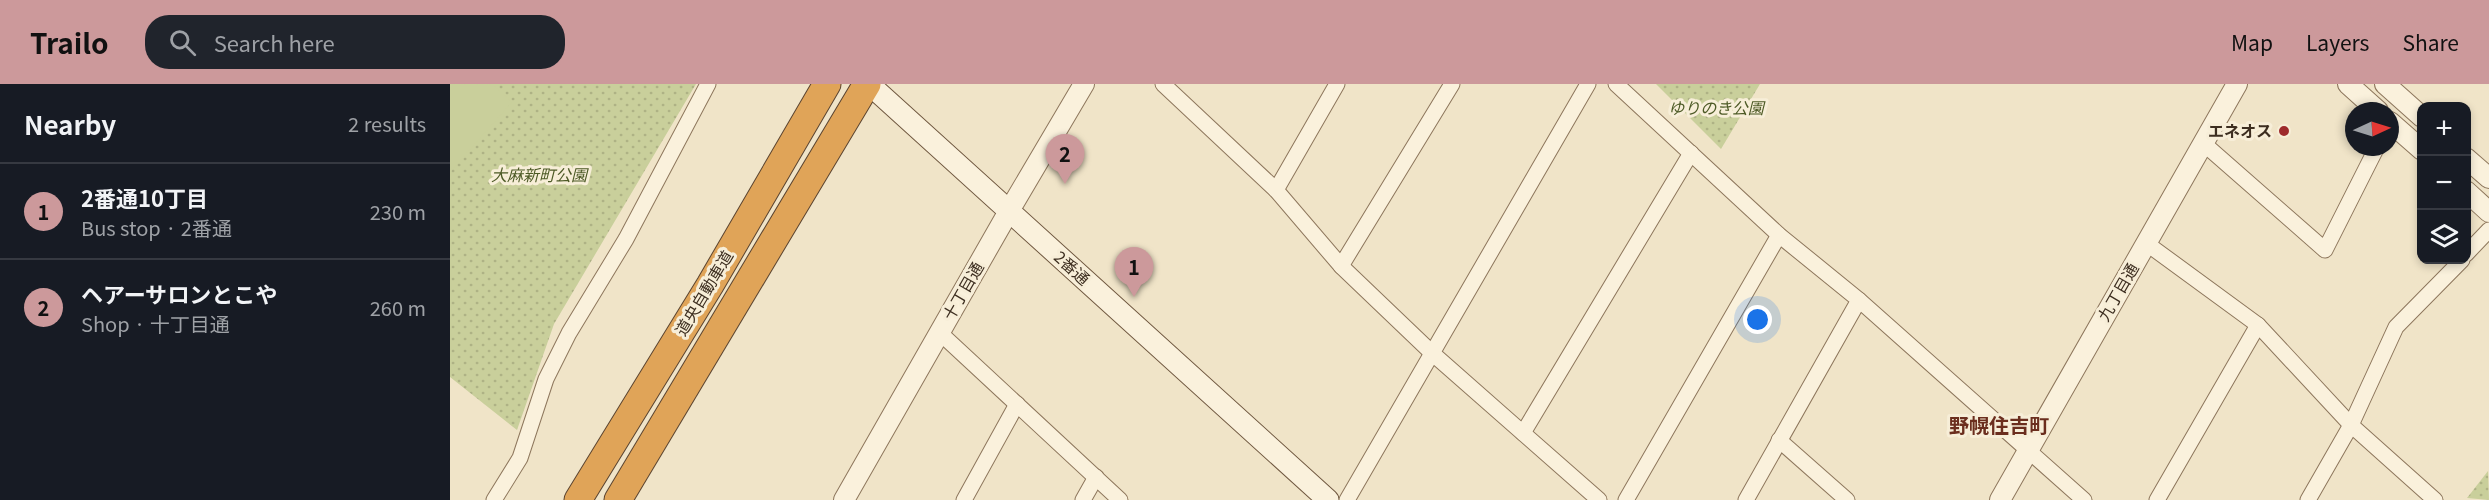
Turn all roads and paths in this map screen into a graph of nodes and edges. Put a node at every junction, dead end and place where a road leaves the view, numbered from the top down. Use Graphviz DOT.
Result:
graph roads {
  1 [pos="708,84"];
  2 [pos="826,84"];
  3 [pos="868,84"];
  4 [pos="1084,84"];
  5 [pos="1163,84"];
  6 [pos="1336,84"];
  7 [pos="1452,84"];
  8 [pos="1588,84"];
  9 [pos="1616,84"];
  10 [pos="2236,84"];
  11 [pos="2349,84"];
  12 [pos="2385,84"];
  13 [pos="2400,98"];
  14 [pos="2368,102"];
  15 [pos="2398,102"];
  16 [pos="2417,113"];
  17 [pos="2399,130"];
  18 [pos="2203,143"];
  19 [pos="2417,146"];
  20 [pos="1691,153"];
  21 [pos="2372,156"];
  22 [pos="2471,162"];
  23 [pos="2489,178"];
  24 [pos="1276,190"];
  25 [pos="2471,196"];
  26 [pos="1008,211"];
  27 [pos="2489,212"];
  28 [pos="2489,230"];
  29 [pos="1779,235"];
  30 [pos="2146,243"];
  31 [pos="2471,249"];
  32 [pos="2458,264"];
  33 [pos="1341,266"];
  34 [pos="1859,300"];
  35 [pos="2258,325"];
  36 [pos="939,332"];
  37 [pos="1432,353"];
  38 [pos="1017,404"];
  39 [pos="2351,425"];
  40 [pos="1523,433"];
  41 [pos="1779,440"];
  42 [pos="2029,449"];
  43 [pos="1096,477"];
  44 [pos="494,500"];
  45 [pos="578,500"];
  46 [pos="618,500"];
  47 [pos="844,500"];
  48 [pos="964,500"];
  49 [pos="1083,500"];
  50 [pos="1120,500"];
  51 [pos="1328,500"];
  52 [pos="1347,500"];
  53 [pos="1599,500"];
  54 [pos="1626,500"];
  55 [pos="1746,500"];
  56 [pos="1846,500"];
  57 [pos="2000,500"];
  58 [pos="2084,500"];
  59 [pos="2157,500"];
  60 [pos="2308,500"];
  61 [pos="2435,500"];
  1 -- 44 [label="street"];
  2 -- 45 [label="highway, 道央自動車道"];
  3 -- 26 [label="main road, 2番通"];
  3 -- 46 [label="highway, 道央自動車道"];
  4 -- 26 [label="street, 十丁目通"];
  5 -- 24 [label="street"];
  6 -- 24 [label="street"];
  7 -- 33 [label="street"];
  8 -- 37 [label="street"];
  9 -- 20 [label="street"];
  10 -- 18 [label="street, 九丁目通"];
  11 -- 14 [label="street"];
  12 -- 13 [label="street"];
  13 -- 15 [label="street"];
  13 -- 16 [label="street"];
  17 -- 19 [label="street"];
  18 -- 21 [label="street"];
  18 -- 30 [label="street, 九丁目通"];
  20 -- 29 [label="street"];
  20 -- 40 [label="street"];
  22 -- 23 [label="street"];
  24 -- 33 [label="street"];
  25 -- 27 [label="street"];
  26 -- 36 [label="street, 十丁目通"];
  26 -- 51 [label="main road, 2番通"];
  28 -- 31 [label="street"];
  29 -- 34 [label="street"];
  29 -- 54 [label="street"];
  30 -- 35 [label="street"];
  30 -- 42 [label="street, 九丁目通"];
  32 -- 39 [label="street"];
  33 -- 37 [label="street"];
  34 -- 41 [label="street"];
  34 -- 42 [label="street"];
  35 -- 39 [label="street"];
  35 -- 59 [label="street"];
  36 -- 38 [label="street"];
  36 -- 47 [label="street, 十丁目通"];
  37 -- 40 [label="street"];
  37 -- 52 [label="street"];
  38 -- 43 [label="street"];
  38 -- 48 [label="street"];
  39 -- 60 [label="street"];
  39 -- 61 [label="street"];
  40 -- 53 [label="street"];
  41 -- 55 [label="street"];
  41 -- 56 [label="street"];
  42 -- 57 [label="street, 九丁目通"];
  42 -- 58 [label="street"];
  43 -- 49 [label="street"];
  43 -- 50 [label="street"];
}
